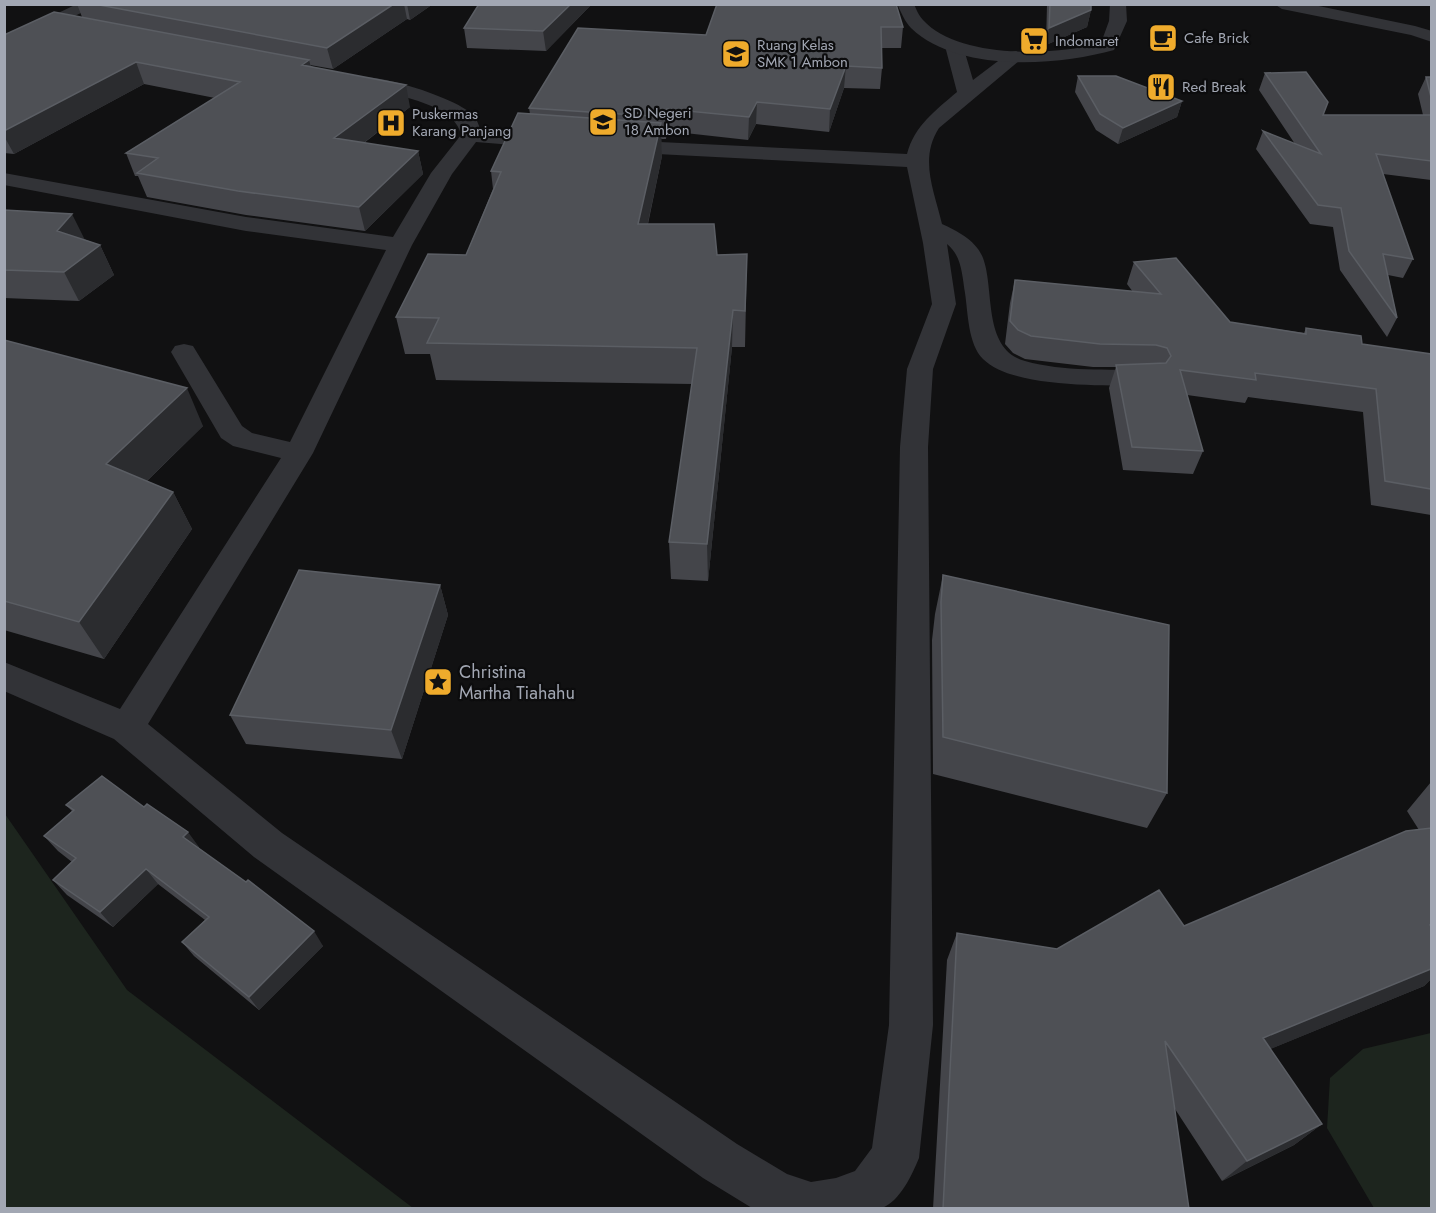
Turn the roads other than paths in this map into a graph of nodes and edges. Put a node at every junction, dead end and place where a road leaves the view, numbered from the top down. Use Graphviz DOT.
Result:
graph roads {
  1 [pos="905,4"];
  2 [pos="1118,4"];
  3 [pos="1282,4"];
  4 [pos="94,18"];
  5 [pos="1431,37"];
  6 [pos="4,46"];
  7 [pos="954,46"];
  8 [pos="1016,56"];
  9 [pos="339,77"];
  10 [pos="967,93"];
  11 [pos="471,135"];
  12 [pos="569,143"];
  13 [pos="602,146"];
  14 [pos="916,161"];
  15 [pos="4,179"];
  16 [pos="931,227"];
  17 [pos="400,245"];
  18 [pos="184,352"];
  19 [pos="1148,378"];
  20 [pos="299,453"];
  21 [pos="4,675"];
  22 [pos="127,728"];
  1 -- 7 [label="street"];
  2 -- 8 [label="street"];
  3 -- 5 [label="street"];
  4 -- 6 [label="street"];
  7 -- 8 [label="street"];
  7 -- 10 [label="street"];
  8 -- 10 [label="street"];
  9 -- 11 [label="street"];
  10 -- 14 [label="street"];
  11 -- 12 [label="street"];
  11 -- 17 [label="street"];
  13 -- 14 [label="street"];
  14 -- 16 [label="street"];
  15 -- 17 [label="street"];
  16 -- 19 [label="street"];
  16 -- 22 [label="street"];
  17 -- 20 [label="street"];
  18 -- 20 [label="street"];
  20 -- 22 [label="street"];
  21 -- 22 [label="street"];
}
